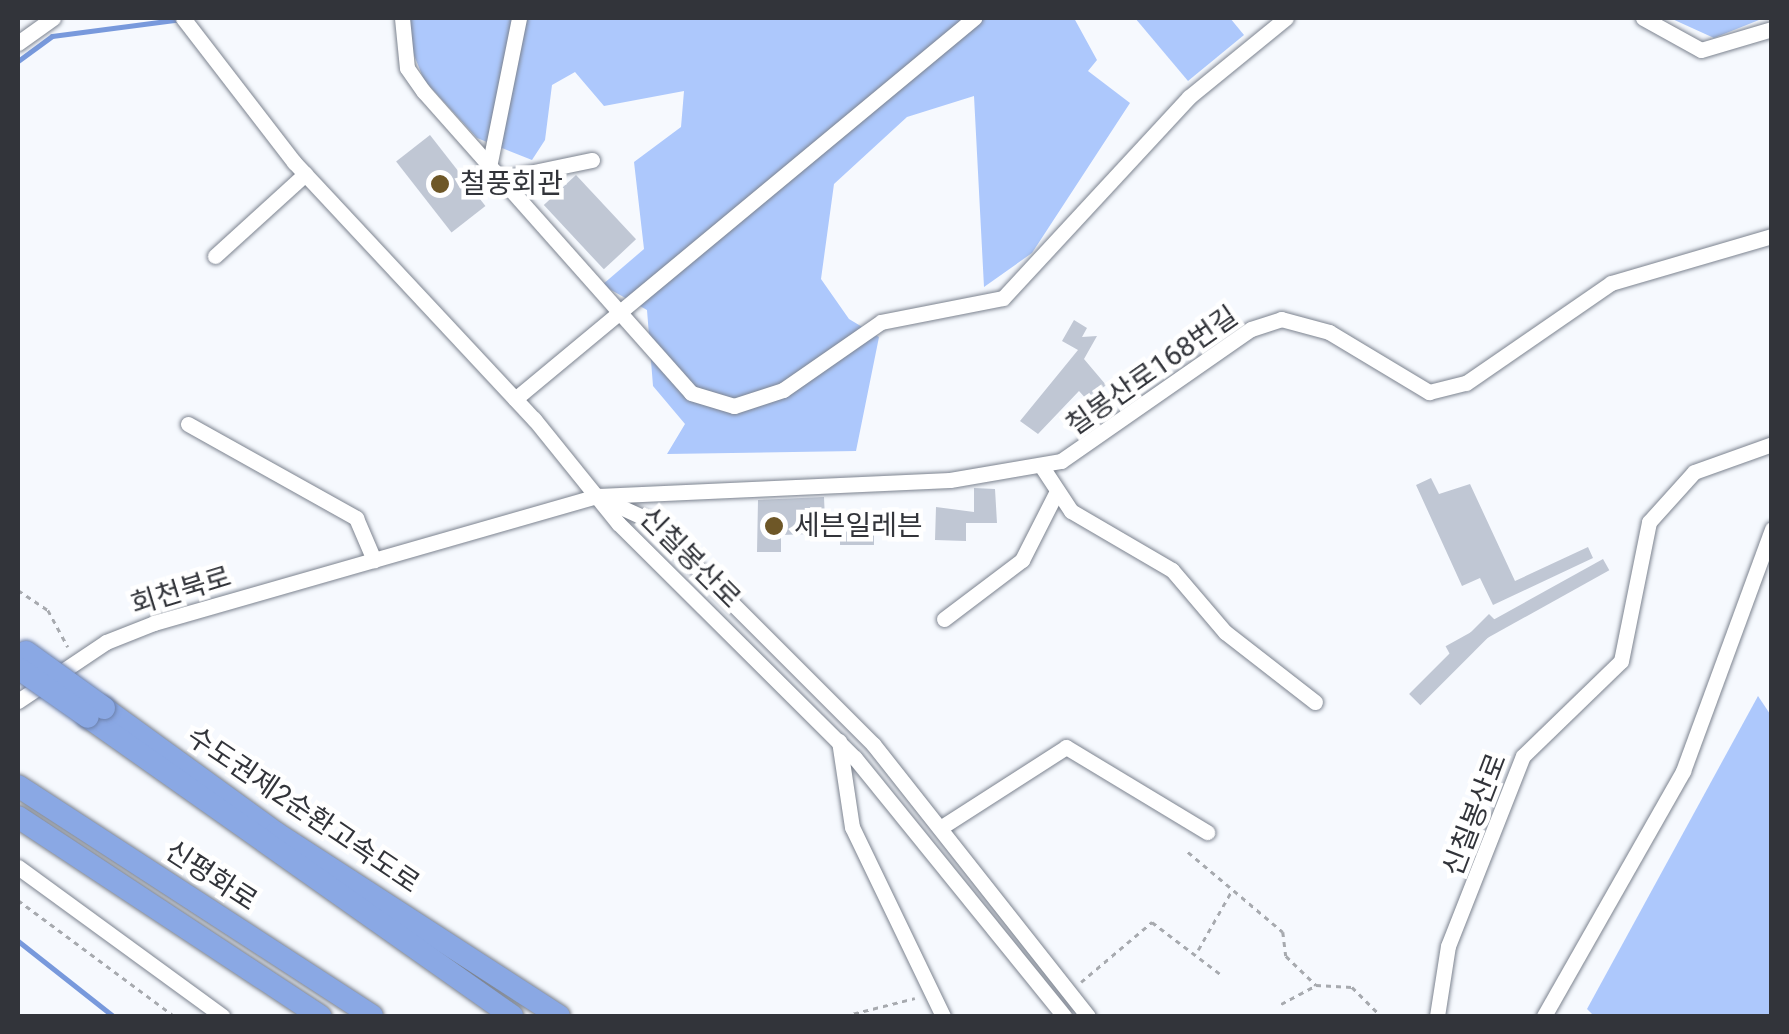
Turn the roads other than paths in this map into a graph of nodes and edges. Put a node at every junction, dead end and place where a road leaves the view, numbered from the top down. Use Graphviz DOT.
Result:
graph roads {
  1 [pos="54,18"];
  2 [pos="183,18"];
  3 [pos="402,18"];
  4 [pos="519,18"];
  5 [pos="974,18"];
  6 [pos="1286,18"];
  7 [pos="1643,18"];
  8 [pos="1772,29"];
  9 [pos="18,43"];
  10 [pos="592,160"];
  11 [pos="494,173"];
  12 [pos="306,174"];
  13 [pos="1772,236"];
  14 [pos="215,256"];
  15 [pos="617,314"];
  16 [pos="515,399"];
  17 [pos="188,424"];
  18 [pos="1772,444"];
  19 [pos="1042,467"];
  20 [pos="1056,493"];
  21 [pos="598,496"];
  22 [pos="1772,528"];
  23 [pos="374,560"];
  24 [pos="944,618"];
  25 [pos="20,656"];
  26 [pos="18,701"];
  27 [pos="1315,702"];
  28 [pos="96,712"];
  29 [pos="839,741"];
  30 [pos="18,786"];
  31 [pos="18,817"];
  32 [pos="940,828"];
  33 [pos="1207,832"];
  34 [pos="18,867"];
  35 [pos="222,1016"];
  36 [pos="320,1016"];
  37 [pos="372,1016"];
  38 [pos="512,1016"];
  39 [pos="559,1016"];
  40 [pos="943,1016"];
  41 [pos="1064,1016"];
  42 [pos="1088,1016"];
  43 [pos="1437,1016"];
  44 [pos="1544,1016"];
  1 -- 9 [label="street"];
  2 -- 12 [label="street"];
  3 -- 11 [label="street"];
  4 -- 11 [label="street"];
  5 -- 15 [label="street"];
  6 -- 15 [label="street"];
  7 -- 8 [label="street"];
  10 -- 11 [label="street"];
  11 -- 15 [label="street"];
  12 -- 14 [label="street"];
  12 -- 16 [label="street"];
  13 -- 19 [label="street, 칠봉산로168번길"];
  15 -- 16 [label="street"];
  16 -- 21 [label="street"];
  17 -- 23 [label="street"];
  18 -- 43 [label="street, 신칠봉산로"];
  19 -- 20 [label="street"];
  19 -- 21 [label="street, 칠봉산로168번길"];
  20 -- 24 [label="street"];
  20 -- 27 [label="street"];
  21 -- 23 [label="street, 회천북로"];
  21 -- 29 [label="street, 신칠봉산로"];
  21 -- 32 [label="street, 신칠봉산로"];
  22 -- 44 [label="street"];
  23 -- 26 [label="street, 회천북로"];
  25 -- 28 [label="highway, 수도권제2순환고속도로, bridge"];
  28 -- 38 [label="highway, 수도권제2순환고속도로"];
  28 -- 39 [label="highway, 수도권제2순환고속도로"];
  29 -- 40 [label="street"];
  29 -- 41 [label="street, 신칠봉산로"];
  30 -- 37 [label="highway, 신평화로"];
  31 -- 36 [label="highway, 신평화로"];
  32 -- 33 [label="street"];
  32 -- 42 [label="street, 신칠봉산로"];
  34 -- 35 [label="street"];
}
